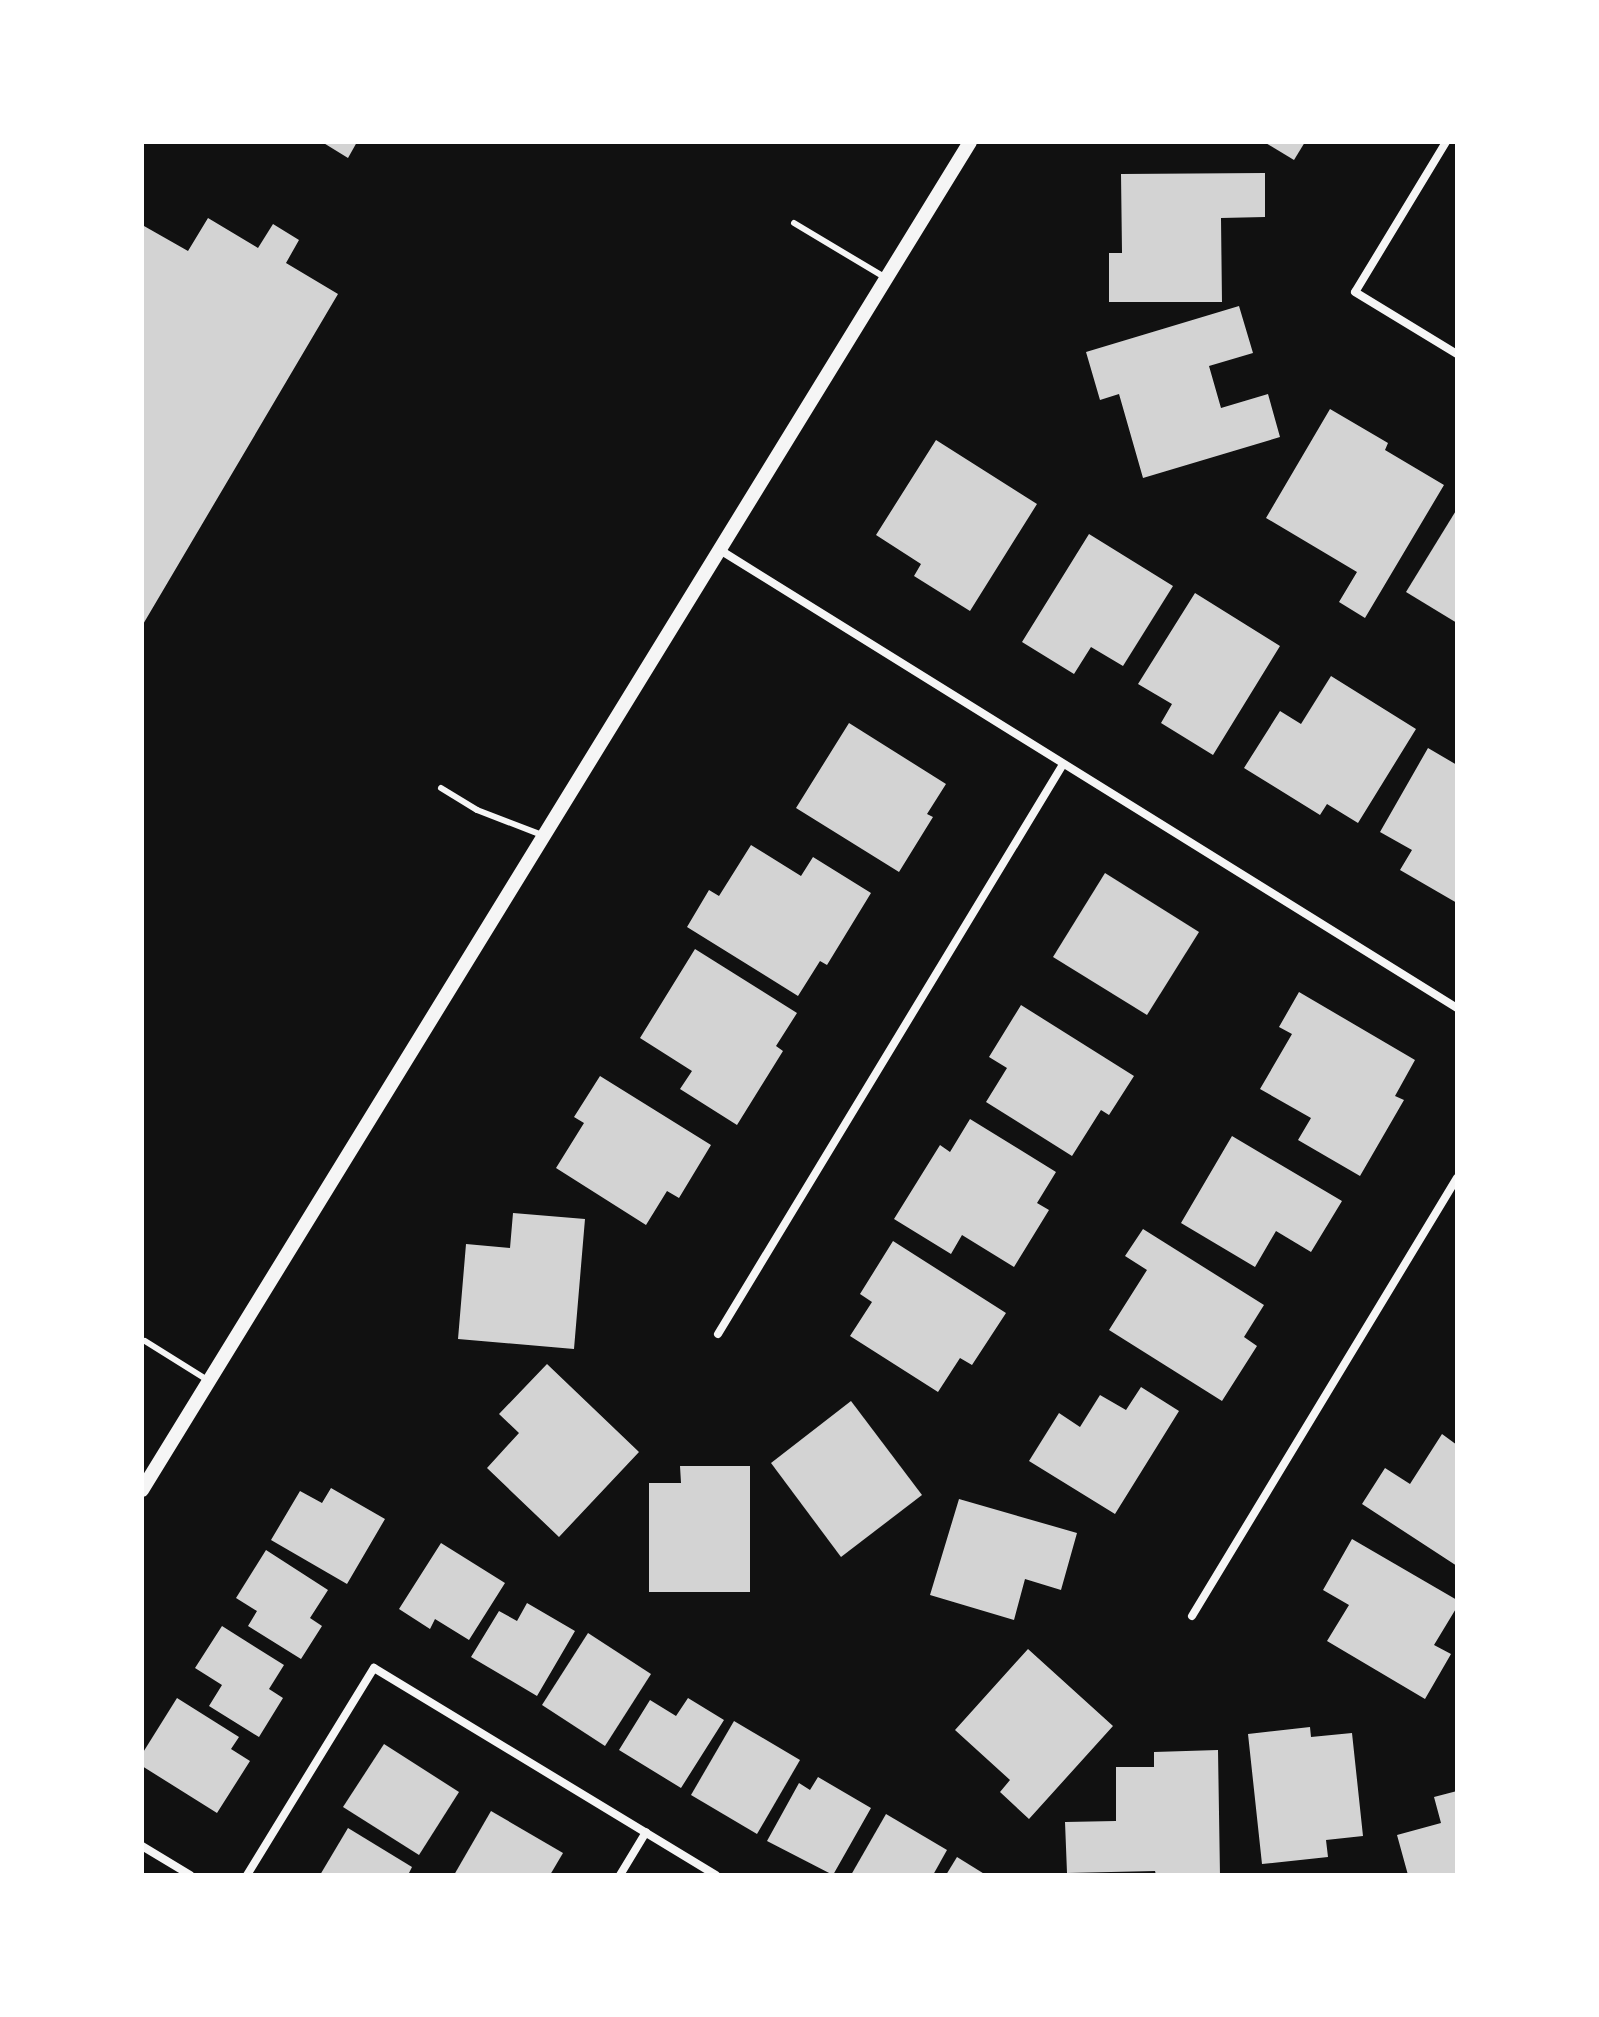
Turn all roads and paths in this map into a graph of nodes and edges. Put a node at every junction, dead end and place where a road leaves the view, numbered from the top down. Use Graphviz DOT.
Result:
graph roads {
  1 [pos="970,142"];
  2 [pos="1446,142"];
  3 [pos="794,223"];
  4 [pos="886,278"];
  5 [pos="1457,354"];
  6 [pos="720,550"];
  7 [pos="1062,766"];
  8 [pos="441,788"];
  9 [pos="544,836"];
  10 [pos="1457,1008"];
  11 [pos="1457,1178"];
  12 [pos="718,1334"];
  13 [pos="145,1341"];
  14 [pos="209,1381"];
  15 [pos="142,1490"];
  16 [pos="1192,1616"];
  17 [pos="646,1832"];
  18 [pos="142,1846"];
  19 [pos="190,1875"];
  20 [pos="247,1875"];
  21 [pos="620,1875"];
  22 [pos="716,1875"];
  1 -- 4 [label="street"];
  2 -- 5 [label="street"];
  3 -- 4 [label="lane"];
  4 -- 6 [label="street"];
  6 -- 7 [label="street"];
  6 -- 9 [label="street"];
  7 -- 10 [label="street"];
  7 -- 12 [label="street"];
  8 -- 9 [label="lane"];
  9 -- 14 [label="street"];
  11 -- 16 [label="street"];
  13 -- 14 [label="lane"];
  14 -- 15 [label="street"];
  17 -- 20 [label="street"];
  17 -- 21 [label="street"];
  17 -- 22 [label="street"];
  18 -- 19 [label="street"];
}
